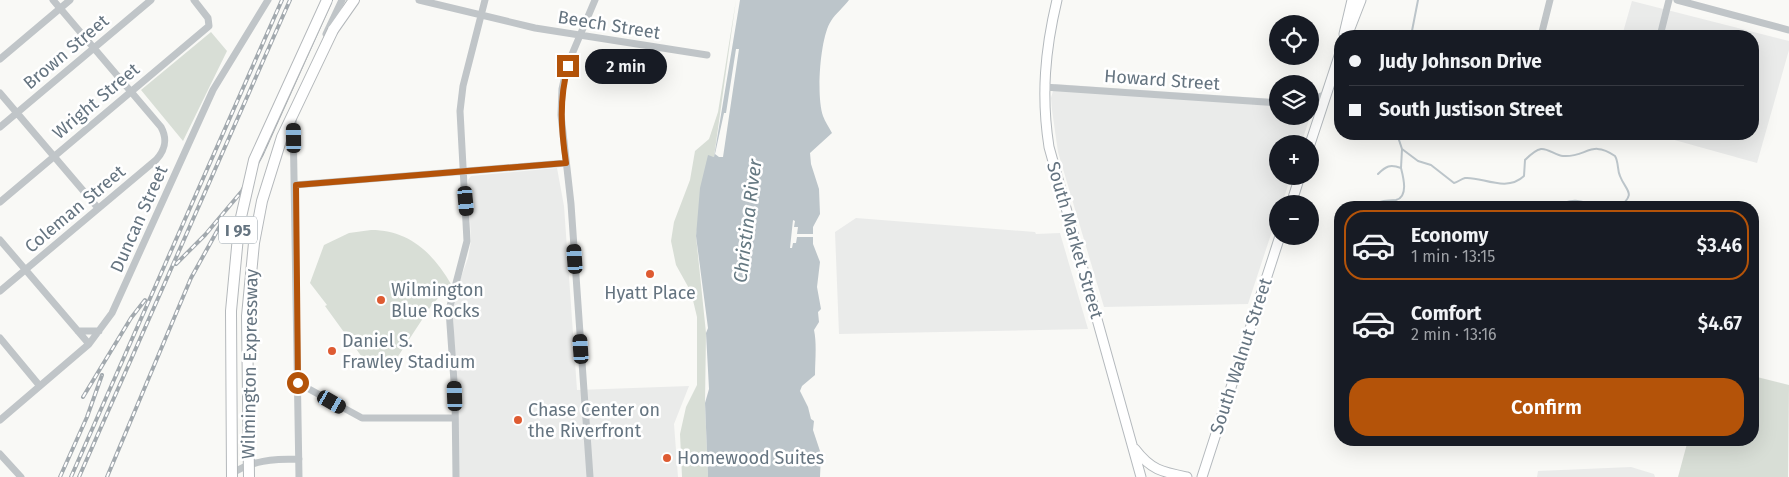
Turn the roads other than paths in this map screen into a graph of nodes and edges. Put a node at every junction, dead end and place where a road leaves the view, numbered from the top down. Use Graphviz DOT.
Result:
graph roads {
  1 [pos="53,0"];
  2 [pos="70,0"];
  3 [pos="151,0"];
  4 [pos="194,0"];
  5 [pos="268,0"];
  6 [pos="327,0"];
  7 [pos="342,0"];
  8 [pos="347,0"];
  9 [pos="354,0"];
  10 [pos="419,0"];
  11 [pos="485,0"];
  12 [pos="595,0"];
  13 [pos="1057,0"];
  14 [pos="1352,0"];
  15 [pos="1361,0"];
  16 [pos="1550,0"];
  17 [pos="1669,0"];
  18 [pos="1677,0"];
  19 [pos="60,8"];
  20 [pos="481,16"];
  21 [pos="333,30"];
  22 [pos="1344,30"];
  23 [pos="1349,30"];
  24 [pos="1542,30"];
  25 [pos="1662,30"];
  26 [pos="1789,30"];
  27 [pos="580,36"];
  28 [pos="94,48"];
  29 [pos="707,55"];
  30 [pos="0,59"];
  31 [pos="1334,69"];
  32 [pos="1044,87"];
  33 [pos="0,92"];
  34 [pos="131,92"];
  35 [pos="1324,95"];
  36 [pos="1319,97"];
  37 [pos="1269,101"];
  38 [pos="17,112"];
  39 [pos="0,127"];
  40 [pos="1313,135"];
  41 [pos="54,157"];
  42 [pos="566,163"];
  43 [pos="463,171"];
  44 [pos="296,185"];
  45 [pos="0,202"];
  46 [pos="98,208"];
  47 [pos="0,240"];
  48 [pos="1277,245"];
  49 [pos="26,270"];
  50 [pos="0,291"];
  51 [pos="78,331"];
  52 [pos="100,331"];
  53 [pos="0,338"];
  54 [pos="89,344"];
  55 [pos="298,383"];
  56 [pos="39,385"];
  57 [pos="455,418"];
  58 [pos="0,420"];
  59 [pos="1132,444"];
  60 [pos="0,454"];
  61 [pos="299,459"];
  62 [pos="21,477"];
  63 [pos="228,477"];
  64 [pos="232,477"];
  65 [pos="248,477"];
  66 [pos="299,477"];
  67 [pos="456,477"];
  68 [pos="590,477"];
  69 [pos="1141,477"];
  70 [pos="1187,477"];
  71 [pos="1202,477"];
  1 -- 19 [label="street"];
  2 -- 19 [label="street"];
  3 -- 28 [label="street, Brown Street"];
  4 -- 34 [label="street, Wright Street"];
  5 -- 52 [label="street, Duncan Street"];
  6 -- 64 [label="highway, Wilmington Expressway / I 95, bridge"];
  7 -- 44 [label="street"];
  8 -- 21 [label="highway, Wilmington Expressway / I 95"];
  9 -- 21 [label="highway"];
  10 -- 20 [label="street, Beech Street"];
  11 -- 20 [label="street"];
  12 -- 27 [label="street"];
  13 -- 32 [label="main road, South Market Street"];
  14 -- 22 [label="main road"];
  15 -- 23 [label="main road"];
  16 -- 24 [label="street"];
  17 -- 25 [label="street"];
  18 -- 26 [label="street"];
  19 -- 28 [label="street"];
  19 -- 30 [label="street"];
  20 -- 27 [label="street, Beech Street"];
  20 -- 43 [label="street"];
  21 -- 65 [label="highway, Wilmington Expressway / I 95, bridge"];
  27 -- 29 [label="street, Beech Street"];
  27 -- 42 [label="street"];
  28 -- 34 [label="street"];
  28 -- 38 [label="street, Brown Street"];
  31 -- 35 [label="main road"];
  32 -- 37 [label="street, Howard Street"];
  32 -- 59 [label="main road, South Market Street"];
  33 -- 38 [label="street"];
  34 -- 41 [label="street, Wright Street"];
  34 -- 46 [label="street, Coleman Street"];
  35 -- 36 [label="street"];
  35 -- 40 [label="main road"];
  38 -- 39 [label="street, Brown Street"];
  38 -- 41 [label="street"];
  41 -- 45 [label="street, Wright Street"];
  41 -- 46 [label="street"];
  42 -- 43 [label="street"];
  42 -- 68 [label="street"];
  43 -- 44 [label="street"];
  43 -- 57 [label="street"];
  44 -- 55 [label="street"];
  46 -- 49 [label="street, Coleman Street"];
  47 -- 49 [label="street"];
  48 -- 71 [label="main road, South Walnut Street"];
  49 -- 50 [label="street, Coleman Street"];
  49 -- 51 [label="street"];
  51 -- 52 [label="street"];
  51 -- 54 [label="street"];
  52 -- 54 [label="street, Duncan Street"];
  53 -- 56 [label="street"];
  54 -- 56 [label="street, Duncan Street"];
  55 -- 57 [label="street"];
  55 -- 61 [label="street"];
  56 -- 58 [label="street, Duncan Street"];
  57 -- 67 [label="street"];
  59 -- 69 [label="main road, South Market Street"];
  59 -- 70 [label="main road"];
  60 -- 62 [label="street"];
  61 -- 63 [label="street"];
  61 -- 66 [label="street"];
}
